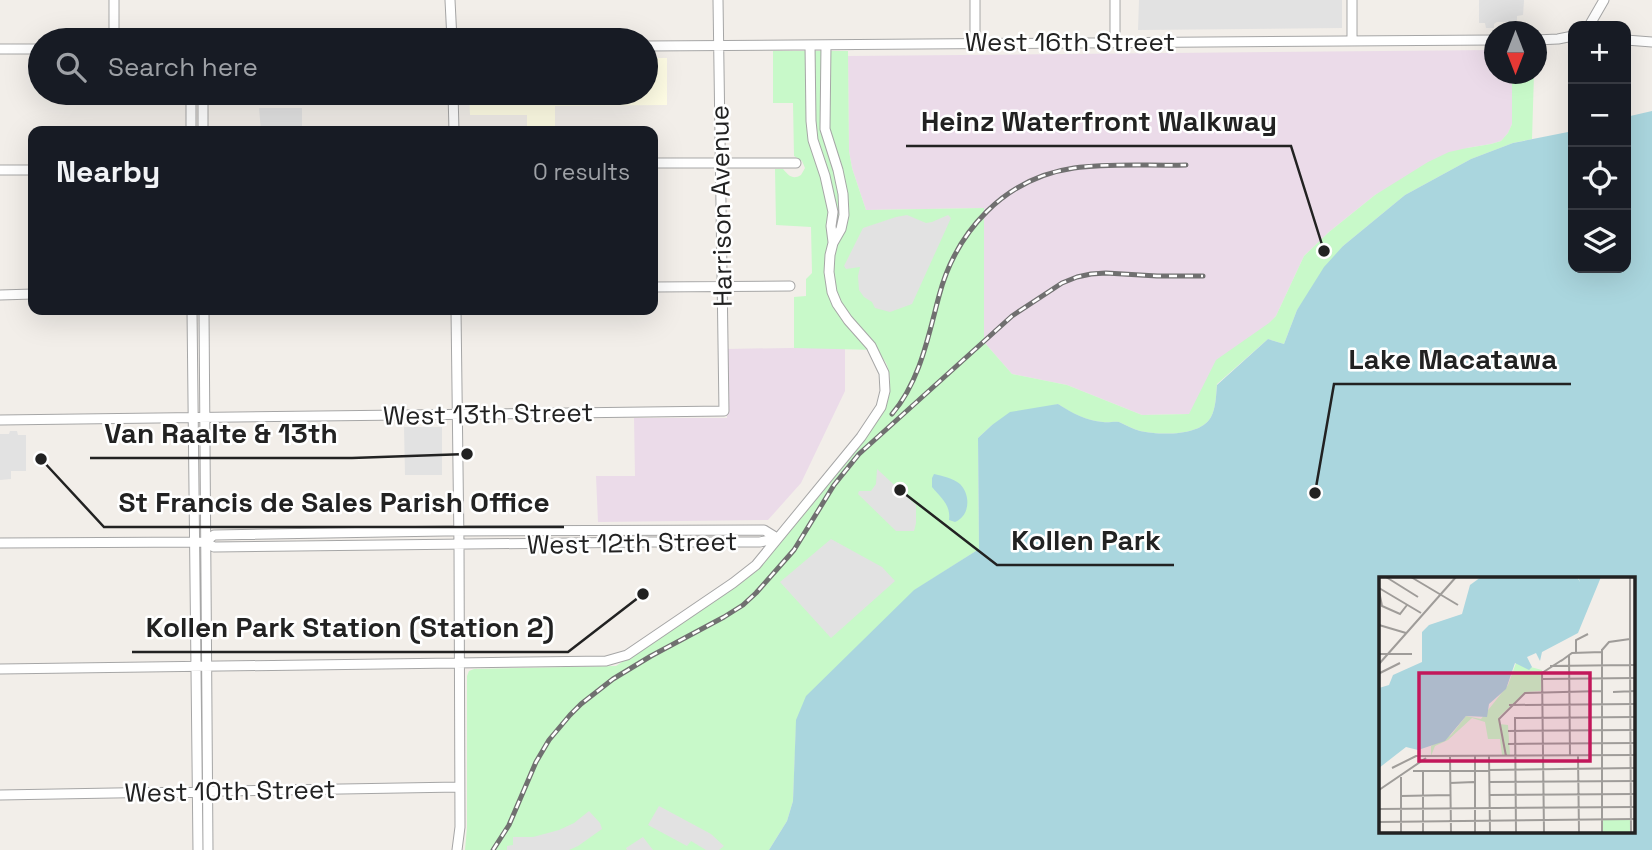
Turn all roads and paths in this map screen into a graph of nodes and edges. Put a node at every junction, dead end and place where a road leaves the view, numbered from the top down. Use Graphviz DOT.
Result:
graph roads {
  1 [pos="114,0"];
  2 [pos="450,0"];
  3 [pos="718,0"];
  4 [pos="975,0"];
  5 [pos="1115,0"];
  6 [pos="1352,0"];
  7 [pos="1604,0"];
  8 [pos="1592,21"];
  9 [pos="114,28"];
  10 [pos="451,28"];
  11 [pos="1568,37"];
  12 [pos="1484,40"];
  13 [pos="1547,40"];
  14 [pos="1631,40"];
  15 [pos="1352,41"];
  16 [pos="1115,42"];
  17 [pos="1652,42"];
  18 [pos="975,43"];
  19 [pos="810,45"];
  20 [pos="826,45"];
  21 [pos="658,46"];
  22 [pos="719,46"];
  23 [pos="0,49"];
  24 [pos="28,49"];
  25 [pos="191,105"];
  26 [pos="203,105"];
  27 [pos="453,105"];
  28 [pos="191,126"];
  29 [pos="203,126"];
  30 [pos="454,126"];
  31 [pos="658,163"];
  32 [pos="720,163"];
  33 [pos="796,163"];
  34 [pos="0,170"];
  35 [pos="28,170"];
  36 [pos="833,243"];
  37 [pos="722,286"];
  38 [pos="790,286"];
  39 [pos="658,287"];
  40 [pos="28,294"];
  41 [pos="0,295"];
  42 [pos="192,315"];
  43 [pos="204,315"];
  44 [pos="456,315"];
  45 [pos="724,411"];
  46 [pos="456,414"];
  47 [pos="193,418"];
  48 [pos="204,418"];
  49 [pos="0,420"];
  50 [pos="459,531"];
  51 [pos="777,538"];
  52 [pos="194,542"];
  53 [pos="205,542"];
  54 [pos="0,543"];
  55 [pos="459,545"];
  56 [pos="458,664"];
  57 [pos="201,667"];
  58 [pos="0,669"];
  59 [pos="459,787"];
  60 [pos="203,791"];
  61 [pos="0,795"];
  62 [pos="198,850"];
  63 [pos="208,850"];
  64 [pos="457,850"];
  1 -- 9 [label="street"];
  2 -- 10 [label="street"];
  3 -- 22 [label="street, Harrison Avenue"];
  4 -- 18 [label="street"];
  5 -- 16 [label="street"];
  6 -- 15 [label="street"];
  7 -- 8 [label="street"];
  11 -- 13 [label="street"];
  12 -- 15 [label="street, West 16th Street"];
  14 -- 17 [label="street"];
  15 -- 16 [label="street, West 16th Street"];
  16 -- 18 [label="street, West 16th Street"];
  18 -- 20 [label="street, West 16th Street"];
  19 -- 20 [label="street, West 16th Street"];
  19 -- 22 [label="street, West 16th Street"];
  19 -- 36 [label="street"];
  20 -- 36 [label="street"];
  21 -- 22 [label="street, West 16th Street"];
  22 -- 32 [label="street, Harrison Avenue"];
  23 -- 24 [label="street"];
  25 -- 28 [label="street"];
  26 -- 29 [label="street"];
  27 -- 30 [label="street"];
  31 -- 32 [label="street"];
  32 -- 33 [label="street"];
  32 -- 37 [label="street, Harrison Avenue"];
  34 -- 35 [label="street"];
  36 -- 51 [label="street"];
  37 -- 38 [label="street"];
  37 -- 39 [label="street"];
  37 -- 45 [label="street, Harrison Avenue"];
  40 -- 41 [label="street"];
  42 -- 47 [label="street"];
  43 -- 48 [label="street"];
  44 -- 46 [label="street"];
  45 -- 46 [label="street, West 13th Street"];
  46 -- 48 [label="street, West 13th Street"];
  46 -- 50 [label="street"];
  47 -- 48 [label="street, West 13th Street"];
  47 -- 49 [label="street, West 13th Street"];
  47 -- 52 [label="street"];
  48 -- 53 [label="street"];
  50 -- 51 [label="street, West 12th Street"];
  50 -- 53 [label="street, West 12th Street"];
  50 -- 55 [label="street"];
  51 -- 55 [label="street, West 12th Street"];
  51 -- 56 [label="street"];
  52 -- 53 [label="street, West 12th Street"];
  52 -- 54 [label="street, West 12th Street"];
  52 -- 57 [label="street"];
  53 -- 55 [label="street, West 12th Street"];
  53 -- 57 [label="street"];
  55 -- 56 [label="street"];
  56 -- 57 [label="street"];
  56 -- 59 [label="street"];
  57 -- 58 [label="street"];
  57 -- 60 [label="street"];
  59 -- 60 [label="street, West 10th Street"];
  59 -- 64 [label="street"];
  60 -- 61 [label="street, West 10th Street"];
  60 -- 62 [label="street"];
  60 -- 63 [label="street"];
}
